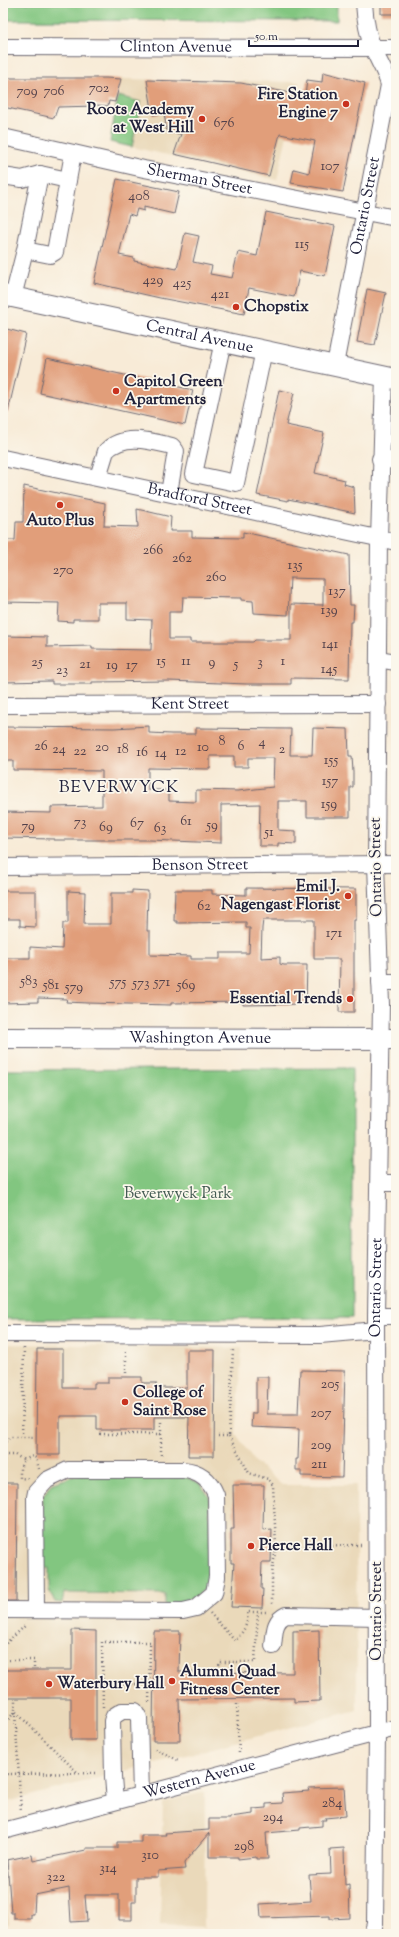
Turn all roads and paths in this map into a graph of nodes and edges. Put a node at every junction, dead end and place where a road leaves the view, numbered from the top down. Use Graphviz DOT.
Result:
graph roads {
  1 [pos="364,3"];
  2 [pos="3,47"];
  3 [pos="373,48"];
  4 [pos="396,48"];
  5 [pos="392,86"];
  6 [pos="3,137"];
  7 [pos="73,153"];
  8 [pos="3,167"];
  9 [pos="40,174"];
  10 [pos="3,176"];
  11 [pos="68,180"];
  12 [pos="365,211"];
  13 [pos="396,218"];
  14 [pos="25,250"];
  15 [pos="8,296"];
  16 [pos="223,341"];
  17 [pos="264,350"];
  18 [pos="335,365"];
  19 [pos="390,378"];
  20 [pos="3,458"];
  21 [pos="388,460"];
  22 [pos="98,478"];
  23 [pos="169,493"];
  24 [pos="379,539"];
  25 [pos="396,542"];
  26 [pos="378,658"];
  27 [pos="396,662"];
  28 [pos="378,704"];
  29 [pos="3,705"];
  30 [pos="376,864"];
  31 [pos="396,864"];
  32 [pos="3,867"];
  33 [pos="380,982"];
  34 [pos="396,982"];
  35 [pos="3,1038"];
  36 [pos="388,1039"];
  37 [pos="396,1182"];
  38 [pos="379,1183"];
  39 [pos="396,1316"];
  40 [pos="376,1323"];
  41 [pos="3,1334"];
  42 [pos="24,1334"];
  43 [pos="126,1334"];
  44 [pos="234,1335"];
  45 [pos="126,1373"];
  46 [pos="161,1422"];
  47 [pos="100,1434"];
  48 [pos="161,1434"];
  49 [pos="33,1436"];
  50 [pos="218,1436"];
  51 [pos="229,1436"];
  52 [pos="22,1437"];
  53 [pos="3,1455"];
  54 [pos="24,1460"];
  55 [pos="161,1470"];
  56 [pos="4,1477"];
  57 [pos="47,1480"];
  58 [pos="377,1545"];
  59 [pos="276,1546"];
  60 [pos="202,1604"];
  61 [pos="36,1609"];
  62 [pos="3,1610"];
  63 [pos="258,1612"];
  64 [pos="377,1617"];
  65 [pos="3,1620"];
  66 [pos="150,1642"];
  67 [pos="3,1646"];
  68 [pos="273,1646"];
  69 [pos="3,1660"];
  70 [pos="219,1666"];
  71 [pos="34,1668"];
  72 [pos="103,1684"];
  73 [pos="149,1684"];
  74 [pos="15,1698"];
  75 [pos="238,1704"];
  76 [pos="16,1712"];
  77 [pos="103,1714"];
  78 [pos="3,1725"];
  79 [pos="396,1728"];
  80 [pos="377,1733"];
  81 [pos="149,1746"];
  82 [pos="239,1757"];
  83 [pos="178,1760"];
  84 [pos="103,1773"];
  85 [pos="3,1774"];
  86 [pos="18,1774"];
  87 [pos="78,1774"];
  88 [pos="141,1794"];
  89 [pos="115,1801"];
  90 [pos="21,1810"];
  91 [pos="3,1831"];
  92 [pos="372,1934"];
  1 -- 3 [label="street, Ontario Street"];
  2 -- 3 [label="street, Clinton Avenue"];
  3 -- 4 [label="street, Clinton Avenue"];
  3 -- 5 [label="street, Ontario Street"];
  5 -- 12 [label="street, Ontario Street"];
  6 -- 7 [label="street, Sherman Street"];
  7 -- 11 [label="street"];
  7 -- 12 [label="street, Sherman Street"];
  8 -- 9 [label="street"];
  9 -- 10 [label="street"];
  9 -- 11 [label="street"];
  9 -- 14 [label="street"];
  11 -- 14 [label="street"];
  12 -- 13 [label="street, Sherman Street"];
  12 -- 18 [label="street, Ontario Street"];
  14 -- 15 [label="street"];
  15 -- 16 [label="main road, Central Avenue"];
  16 -- 17 [label="main road, Central Avenue"];
  16 -- 17 [label="street"];
  17 -- 18 [label="main road, Central Avenue"];
  18 -- 19 [label="main road, Central Avenue"];
  19 -- 21 [label="street, Ontario Street"];
  20 -- 22 [label="street, Bradford Street"];
  21 -- 24 [label="street, Ontario Street"];
  22 -- 23 [label="street, Bradford Street"];
  22 -- 23 [label="street"];
  23 -- 24 [label="street, Bradford Street"];
  24 -- 25 [label="street, Bradford Street"];
  24 -- 26 [label="street, Ontario Street"];
  26 -- 27 [label="street"];
  26 -- 28 [label="street, Ontario Street"];
  28 -- 29 [label="street, Kent Street"];
  28 -- 30 [label="street, Ontario Street"];
  30 -- 31 [label="street, Benson Street"];
  30 -- 32 [label="street, Benson Street"];
  30 -- 33 [label="street, Ontario Street"];
  33 -- 34 [label="street"];
  33 -- 36 [label="street, Ontario Street"];
  35 -- 36 [label="main road, Washington Avenue"];
  36 -- 38 [label="street, Ontario Street"];
  37 -- 38 [label="street"];
  38 -- 40 [label="street, Ontario Street"];
  39 -- 40 [label="street"];
  40 -- 44 [label="street"];
  40 -- 58 [label="street, Ontario Street"];
  41 -- 42 [label="street"];
  42 -- 43 [label="street"];
  42 -- 52 [label="path"];
  43 -- 44 [label="street"];
  43 -- 45 [label="path"];
  44 -- 51 [label="path"];
  46 -- 48 [label="path"];
  47 -- 48 [label="path"];
  48 -- 55 [label="path"];
  49 -- 52 [label="path"];
  50 -- 51 [label="path"];
  51 -- 59 [label="path"];
  52 -- 53 [label="path"];
  53 -- 54 [label="path"];
  53 -- 56 [label="path"];
  54 -- 57 [label="path"];
  54 -- 57 [label="path"];
  55 -- 57 [label="street"];
  55 -- 60 [label="street"];
  57 -- 61 [label="street"];
  58 -- 59 [label="path"];
  58 -- 64 [label="street, Ontario Street"];
  59 -- 63 [label="path"];
  60 -- 61 [label="street"];
  60 -- 63 [label="path"];
  61 -- 62 [label="street"];
  61 -- 67 [label="path"];
  63 -- 70 [label="path"];
  64 -- 68 [label="street"];
  64 -- 80 [label="street, Ontario Street"];
  65 -- 67 [label="path"];
  66 -- 72 [label="path"];
  67 -- 69 [label="path"];
  69 -- 71 [label="path"];
  72 -- 73 [label="path"];
  72 -- 77 [label="path"];
  74 -- 76 [label="path"];
  75 -- 82 [label="path"];
  76 -- 78 [label="path"];
  76 -- 86 [label="path"];
  76 -- 87 [label="path"];
  79 -- 80 [label="street, Western Avenue"];
  80 -- 88 [label="street, Western Avenue"];
  80 -- 92 [label="street, Ontario Street"];
  81 -- 83 [label="path"];
  84 -- 87 [label="path"];
  85 -- 86 [label="path"];
  86 -- 87 [label="path"];
  86 -- 90 [label="path"];
  88 -- 89 [label="street, Western Avenue"];
  88 -- 89 [label="street"];
  89 -- 91 [label="street, Western Avenue"];
}
